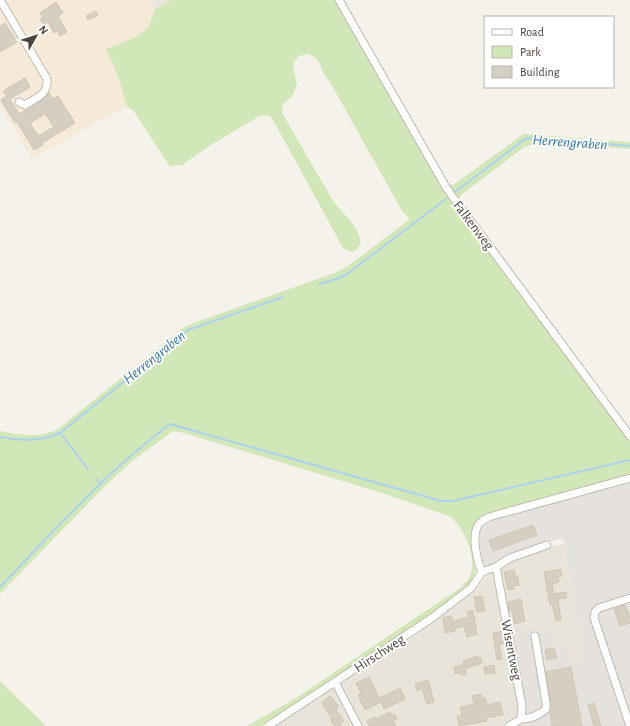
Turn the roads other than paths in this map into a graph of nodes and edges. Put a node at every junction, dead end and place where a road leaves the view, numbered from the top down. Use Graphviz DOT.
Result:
graph roads {
  1 [pos="0,0"];
  2 [pos="339,0"];
  3 [pos="19,102"];
  4 [pos="630,436"];
  5 [pos="630,478"];
  6 [pos="547,545"];
  7 [pos="496,567"];
  8 [pos="482,572"];
  9 [pos="630,598"];
  10 [pos="535,636"];
  11 [pos="335,682"];
  12 [pos="521,719"];
  13 [pos="268,726"];
  14 [pos="358,726"];
  15 [pos="509,726"];
  16 [pos="630,726"];
  1 -- 3 [label="street"];
  2 -- 4 [label="street, Falkenweg"];
  5 -- 8 [label="street"];
  6 -- 7 [label="street"];
  7 -- 8 [label="street"];
  7 -- 12 [label="street, Wisentweg"];
  8 -- 11 [label="street, Hirschweg"];
  9 -- 16 [label="street"];
  10 -- 12 [label="street"];
  11 -- 13 [label="street, Hirschweg"];
  11 -- 14 [label="street"];
  12 -- 15 [label="street"];
}
